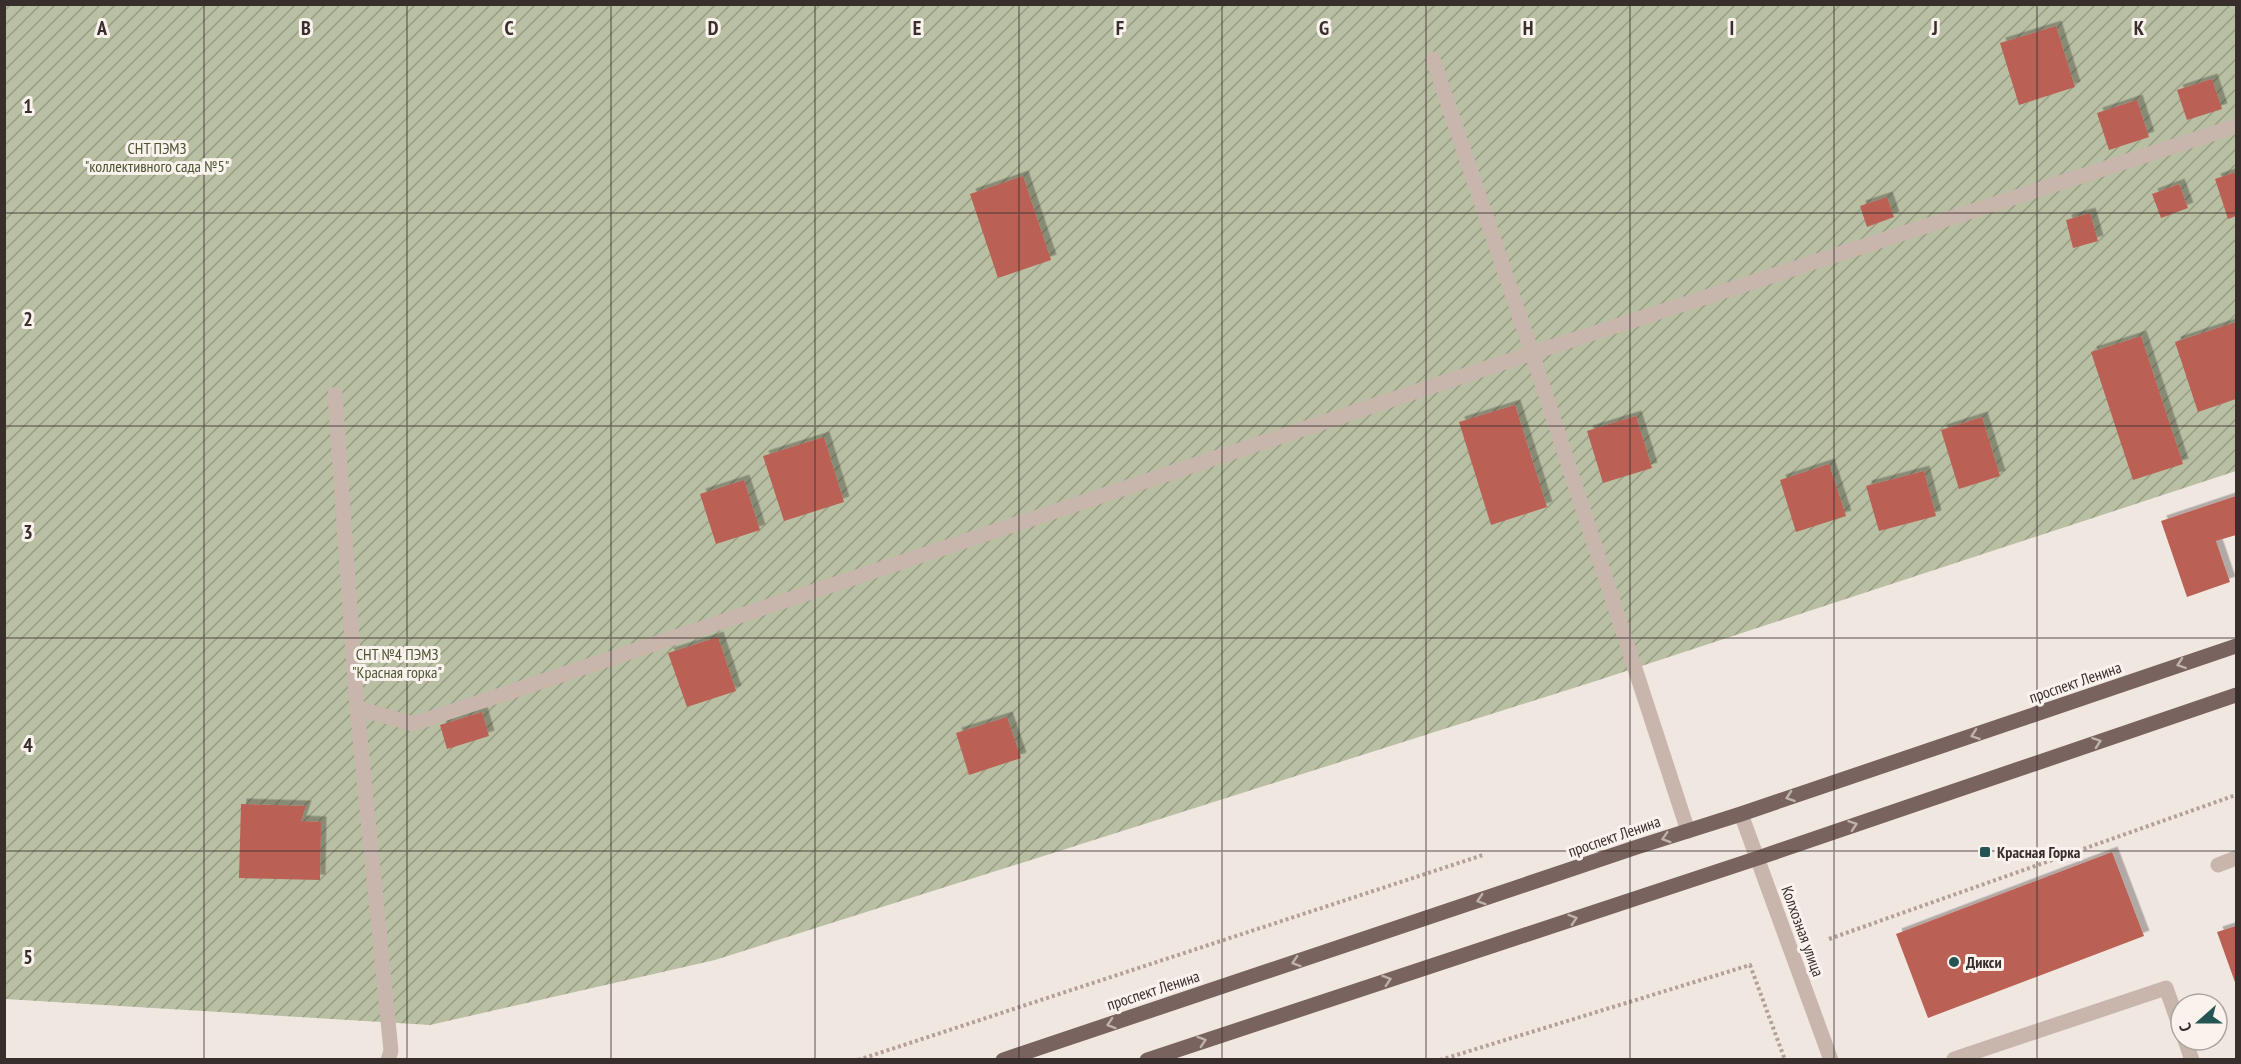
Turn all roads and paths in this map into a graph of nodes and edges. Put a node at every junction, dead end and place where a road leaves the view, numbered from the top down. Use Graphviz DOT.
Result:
graph roads {
  1 [pos="1432,59"];
  2 [pos="2236,126"];
  3 [pos="1532,353"];
  4 [pos="335,393"];
  5 [pos="2236,646"];
  6 [pos="2236,695"];
  7 [pos="357,708"];
  8 [pos="2236,795"];
  9 [pos="1742,814"];
  10 [pos="1688,831"];
  11 [pos="1483,855"];
  12 [pos="1758,858"];
  13 [pos="2236,858"];
  14 [pos="2218,865"];
  15 [pos="1829,939"];
  16 [pos="2169,996"];
  17 [pos="388,1059"];
  18 [pos="858,1059"];
  19 [pos="1003,1059"];
  20 [pos="1147,1059"];
  21 [pos="1440,1059"];
  22 [pos="1785,1059"];
  23 [pos="1831,1059"];
  24 [pos="1954,1059"];
  1 -- 3 [label="street"];
  2 -- 3 [label="street"];
  3 -- 7 [label="street"];
  3 -- 10 [label="street"];
  4 -- 7 [label="street"];
  5 -- 9 [label="main road, проспект Ленина, one-way"];
  12 -- 6 [label="main road, one-way"];
  7 -- 17 [label="street"];
  8 -- 15 [label="path"];
  9 -- 10 [label="main road, проспект Ленина"];
  9 -- 12 [label="street, Колхозная улица"];
  10 -- 19 [label="main road, проспект Ленина, one-way"];
  11 -- 18 [label="path"];
  20 -- 12 [label="main road, one-way"];
  12 -- 23 [label="street, Колхозная улица"];
  13 -- 14 [label="street"];
  16 -- 24 [label="street"];
  21 -- 22 [label="path"];
}
